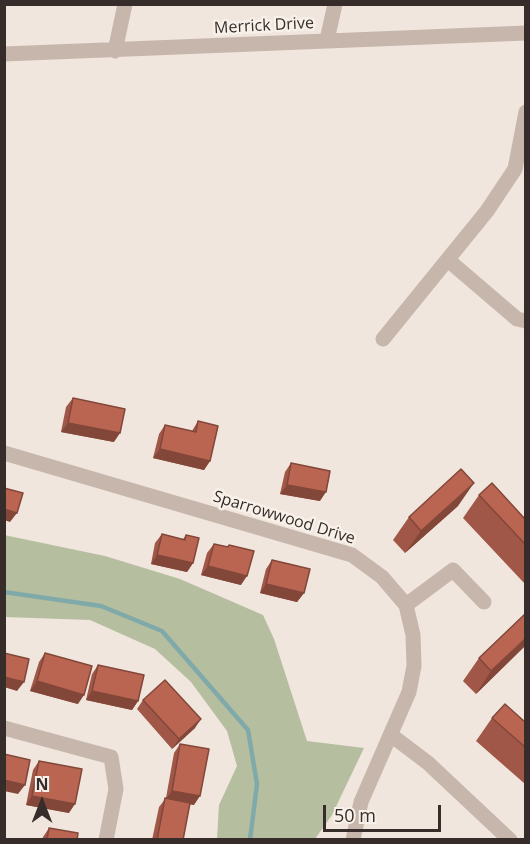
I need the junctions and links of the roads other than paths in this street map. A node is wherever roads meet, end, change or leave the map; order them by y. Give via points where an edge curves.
1 (125, 4) edge
2 (335, 4) edge
3 (525, 33) edge
4 (327, 40) junction
5 (115, 51) junction
6 (4, 54) edge
7 (525, 112) edge
8 (448, 260) junction
9 (525, 321) edge
10 (383, 339) dead end
11 (4, 453) edge
12 (484, 602) dead end
13 (406, 605) junction
14 (4, 728) edge
15 (391, 735) junction
16 (106, 840) edge
17 (353, 840) edge
18 (510, 840) edge

1 - 5 street
2 - 4 street
3 - 4 street, Merrick Drive
4 - 5 street, Merrick Drive
5 - 6 street, Merrick Drive
7 - 8 street via 515,169
8 - 9 street
8 - 10 street
11 - 13 street, Sparrowwood Drive via 352,555 382,577
12 - 13 street via 453,570
13 - 15 street, Sparrowwood Drive via 413,635 414,666 409,692
14 - 16 street via 111,757 116,789
15 - 17 street, Sparrowwood Drive via 361,802
15 - 18 street

